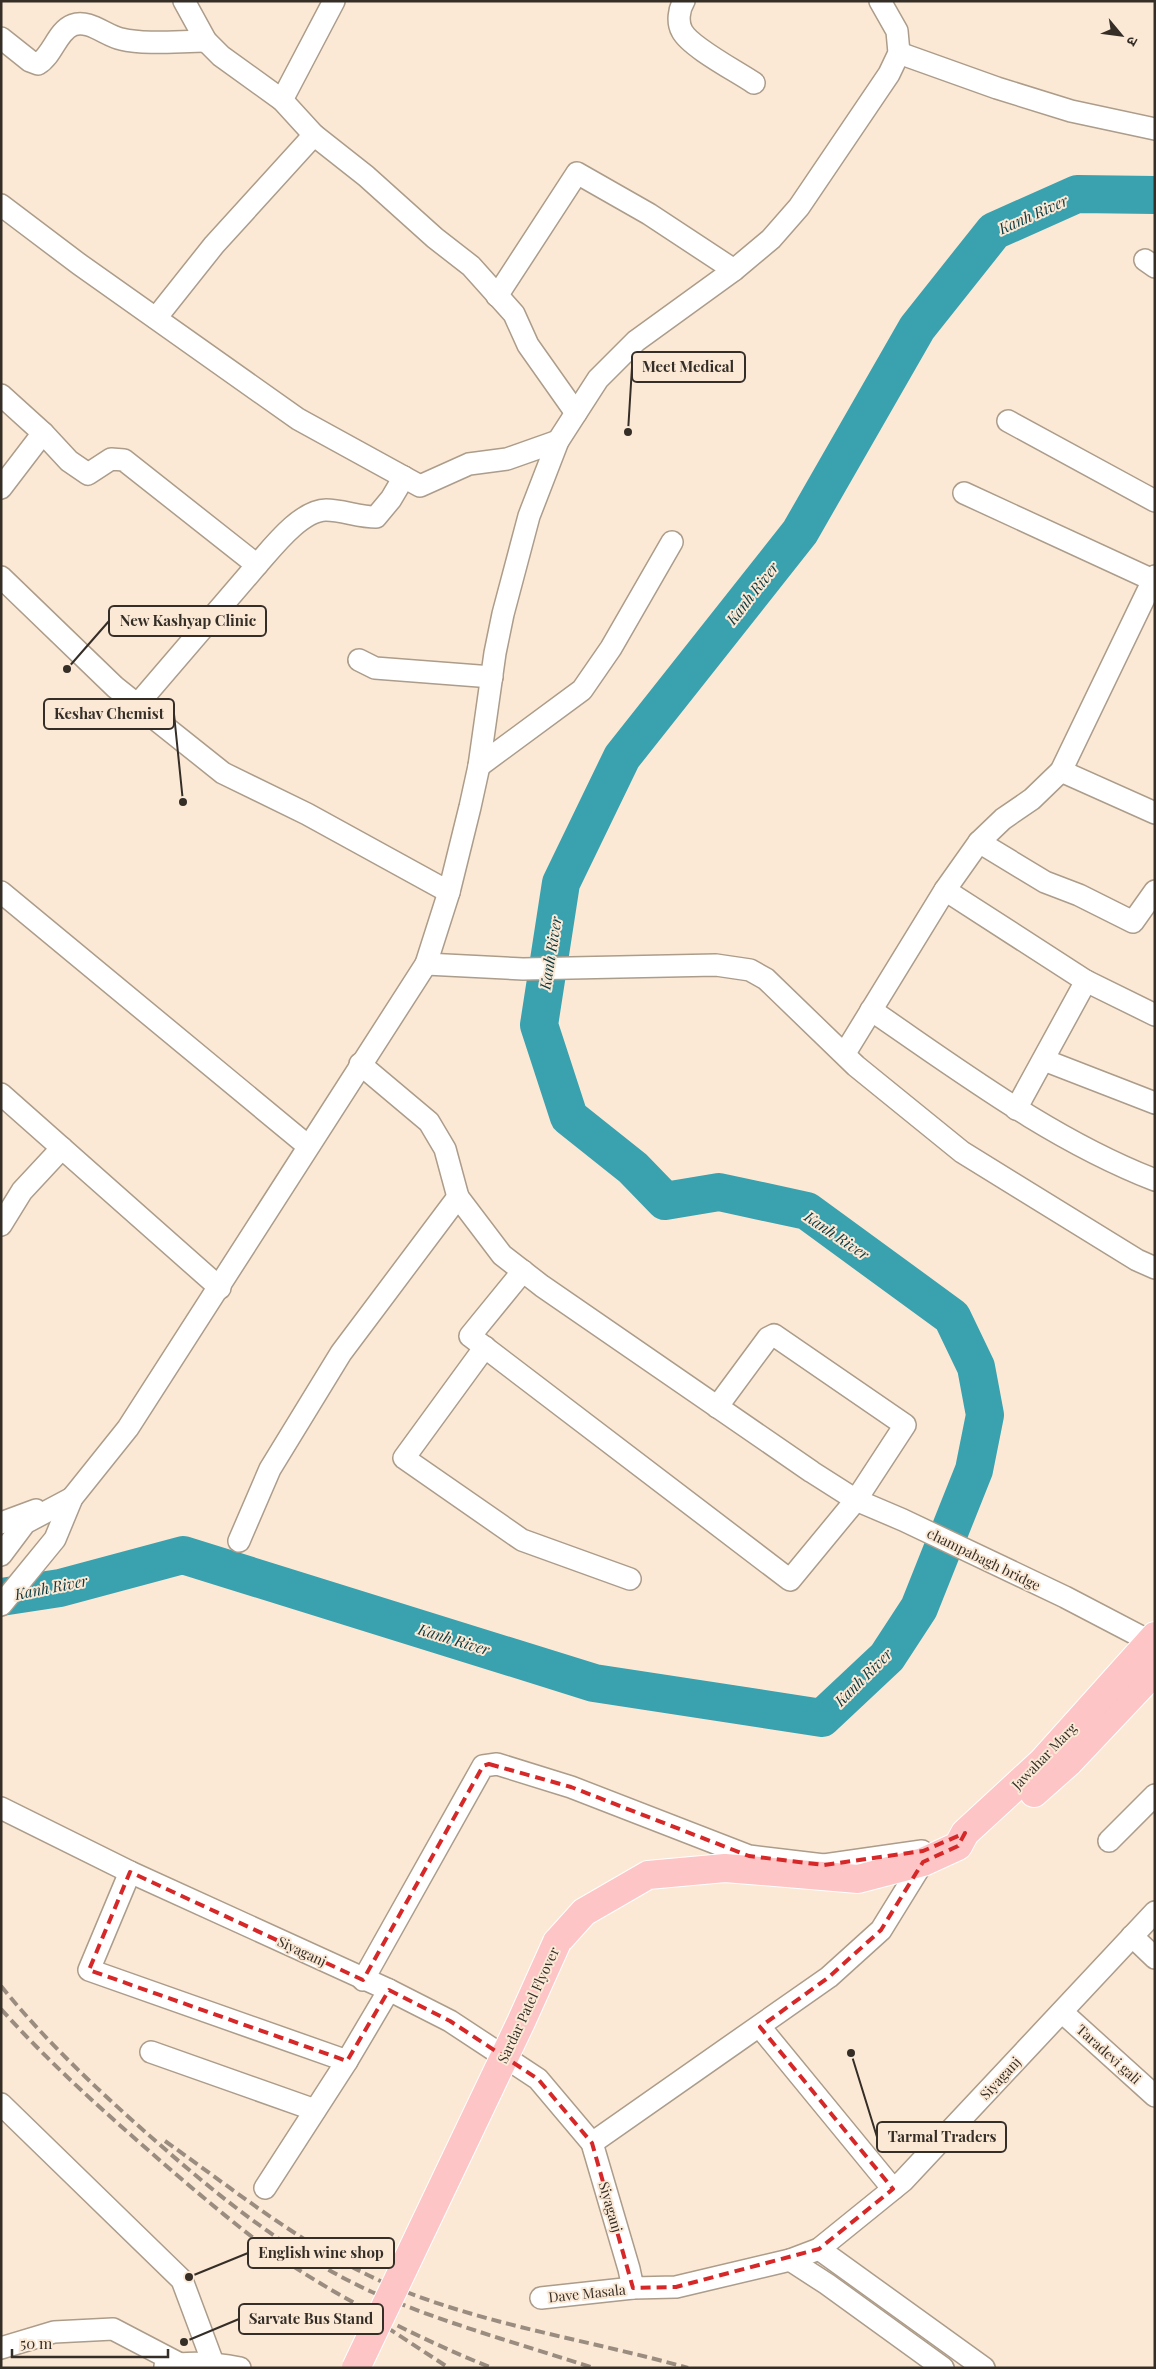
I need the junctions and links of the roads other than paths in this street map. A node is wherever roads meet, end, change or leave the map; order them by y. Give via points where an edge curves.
1 (184, 1) edge
2 (334, 1) edge
3 (684, 1) edge
4 (880, 1) edge
5 (1, 38) edge
6 (206, 41) junction
7 (899, 52) junction
8 (754, 82) dead end
9 (282, 100) junction
10 (1155, 129) edge
11 (314, 135) junction
12 (1, 204) edge
13 (734, 270) junction
14 (498, 296) junction
15 (156, 318) junction
16 (1, 395) edge
17 (576, 413) junction
18 (1008, 421) dead end
19 (43, 433) junction
20 (558, 441) junction
21 (404, 477) junction
22 (1, 488) edge
23 (964, 493) dead end
24 (1155, 501) edge
25 (672, 542) dead end
26 (257, 565) junction
27 (1, 577) edge
28 (1154, 579) edge
29 (359, 660) dead end
30 (492, 677) junction
31 (137, 705) junction
32 (479, 766) junction
33 (1061, 771) junction
34 (1155, 812) edge
35 (979, 842) junction
36 (946, 890) junction
37 (1155, 891) edge
38 (1, 892) edge
39 (449, 892) junction
40 (426, 964) junction
41 (1086, 981) junction
42 (871, 1010) junction
43 (1155, 1016) edge
44 (845, 1053) junction
45 (1044, 1060) junction
46 (360, 1064) junction
47 (1, 1094) edge
48 (1155, 1104) edge
49 (1016, 1109) junction
50 (308, 1146) junction
51 (62, 1148) junction
52 (1155, 1180) edge
53 (458, 1197) junction
54 (1, 1224) edge
55 (1155, 1268) edge
56 (522, 1270) junction
57 (220, 1288) junction
58 (485, 1347) junction
59 (717, 1407) junction
60 (72, 1498) junction
61 (856, 1500) junction
62 (8, 1530) edge
63 (239, 1541) dead end
64 (1, 1555) edge
65 (630, 1579) dead end
66 (1, 1605) edge
67 (1153, 1641) edge
68 (1155, 1670) edge
69 (1155, 1795) edge
70 (1, 1808) edge
71 (961, 1840) junction
72 (1109, 1841) dead end
73 (923, 1862) junction
74 (130, 1872) junction
75 (1155, 1912) edge
76 (1132, 1936) junction
77 (1155, 1958) edge
78 (363, 1980) junction
79 (389, 1990) junction
80 (1062, 2012) junction
81 (760, 2026) junction
82 (151, 2052) dead end
83 (347, 2061) junction
84 (1155, 2096) edge
85 (1, 2104) edge
86 (315, 2110) junction
87 (592, 2143) junction
88 (265, 2188) dead end
89 (893, 2189) junction
90 (820, 2249) junction
91 (790, 2260) junction
92 (633, 2288) junction
93 (541, 2298) dead end
94 (1, 2348) edge
95 (178, 2363) junction
96 (213, 2363) junction
97 (155, 2368) edge
98 (240, 2368) edge
99 (356, 2368) edge
100 (943, 2368) edge
101 (984, 2368) edge

1 - 6 street
2 - 9 street
3 - 8 street via 680,7 681,31 692,43
4 - 7 street via 897,31
5 - 6 street via 38,64 66,28 75,24 84,24 127,40
6 - 9 street via 221,56
7 - 10 street via 1071,111
7 - 13 street via 889,74 799,207 771,239
9 - 11 street
11 - 14 street via 472,266
11 - 15 street via 214,244
12 - 15 street
13 - 14 street via 649,214 576,174
13 - 17 street via 636,340 598,379
14 - 17 street via 514,314 528,345
15 - 21 street via 298,419
16 - 19 street
17 - 20 street
18 - 24 street
19 - 22 street
19 - 26 street via 69,461 88,474 111,459 124,460
20 - 21 street via 507,459 469,464 420,486
20 - 30 street via 529,516 503,614
21 - 26 street via 376,517 324,510 302,518
23 - 28 street
25 - 32 street via 611,648 582,690
26 - 31 street
27 - 31 street
28 - 33 street
29 - 30 street via 375,668
30 - 32 street
31 - 39 street via 222,773 307,814
32 - 39 street
33 - 34 street
33 - 35 street
35 - 36 street
35 - 37 street via 1046,882 1133,922
36 - 41 street
36 - 42 street
38 - 50 street
39 - 40 street
40 - 44 street via 523,969 716,965 750,970 766,979
40 - 46 street
41 - 43 street
41 - 45 street
42 - 44 street
42 - 49 street
44 - 55 street via 856,1066 962,1152
45 - 48 street
45 - 49 street
46 - 50 street
46 - 53 street via 429,1122 445,1149
47 - 51 street
49 - 52 street via 1114,1164
50 - 57 street
51 - 54 street via 22,1191
51 - 57 street
53 - 56 street, champabagh bridge via 502,1255
53 - 63 street via 341,1353 270,1469
56 - 58 street via 470,1336
56 - 59 street, champabagh bridge
57 - 60 street via 128,1428
58 - 61 street via 790,1580
58 - 65 street via 404,1458 522,1540
59 - 61 street, champabagh bridge
59 - 61 street via 768,1338 779,1337 905,1426
60 - 62 street
60 - 66 street via 55,1539
61 - 67 street, champabagh bridge
62 - 64 street
67 - 71 main road, Jawahar Marg via 1042,1762
68 - 71 main road via 1069,1762 996,1828 973,1846
69 - 72 street
70 - 74 street, Siyaganj
71 - 73 main road, Jawahar Marg
71 - 78 street via 923,1851 824,1865 749,1856 571,1787 489,1764 483,1766
73 - 81 street via 881,1930 829,1977
73 - 99 main road, Sardar Patel Flyover, bridge via 858,1878 725,1868 648,1874 584,1912 557,1942
74 - 78 street, Siyaganj
74 - 83 street via 90,1970
75 - 76 street, Siyaganj
76 - 77 street
76 - 80 street, Siyaganj
78 - 79 street, Siyaganj
79 - 83 street
79 - 87 street, Siyaganj via 450,2021 538,2079
80 - 84 street, Taradevi gali
80 - 89 street, Siyaganj
81 - 87 street
81 - 89 street
82 - 86 street
83 - 86 street
85 - 96 street via 182,2280
86 - 88 street
87 - 92 street, Siyaganj
89 - 90 street, Siyaganj
90 - 91 street, Siyaganj
90 - 101 street
91 - 92 street, Siyaganj via 676,2287
91 - 100 street
92 - 93 street, Dave Masala
94 - 95 street via 54,2332 113,2329
95 - 96 street
95 - 97 street
96 - 98 street

